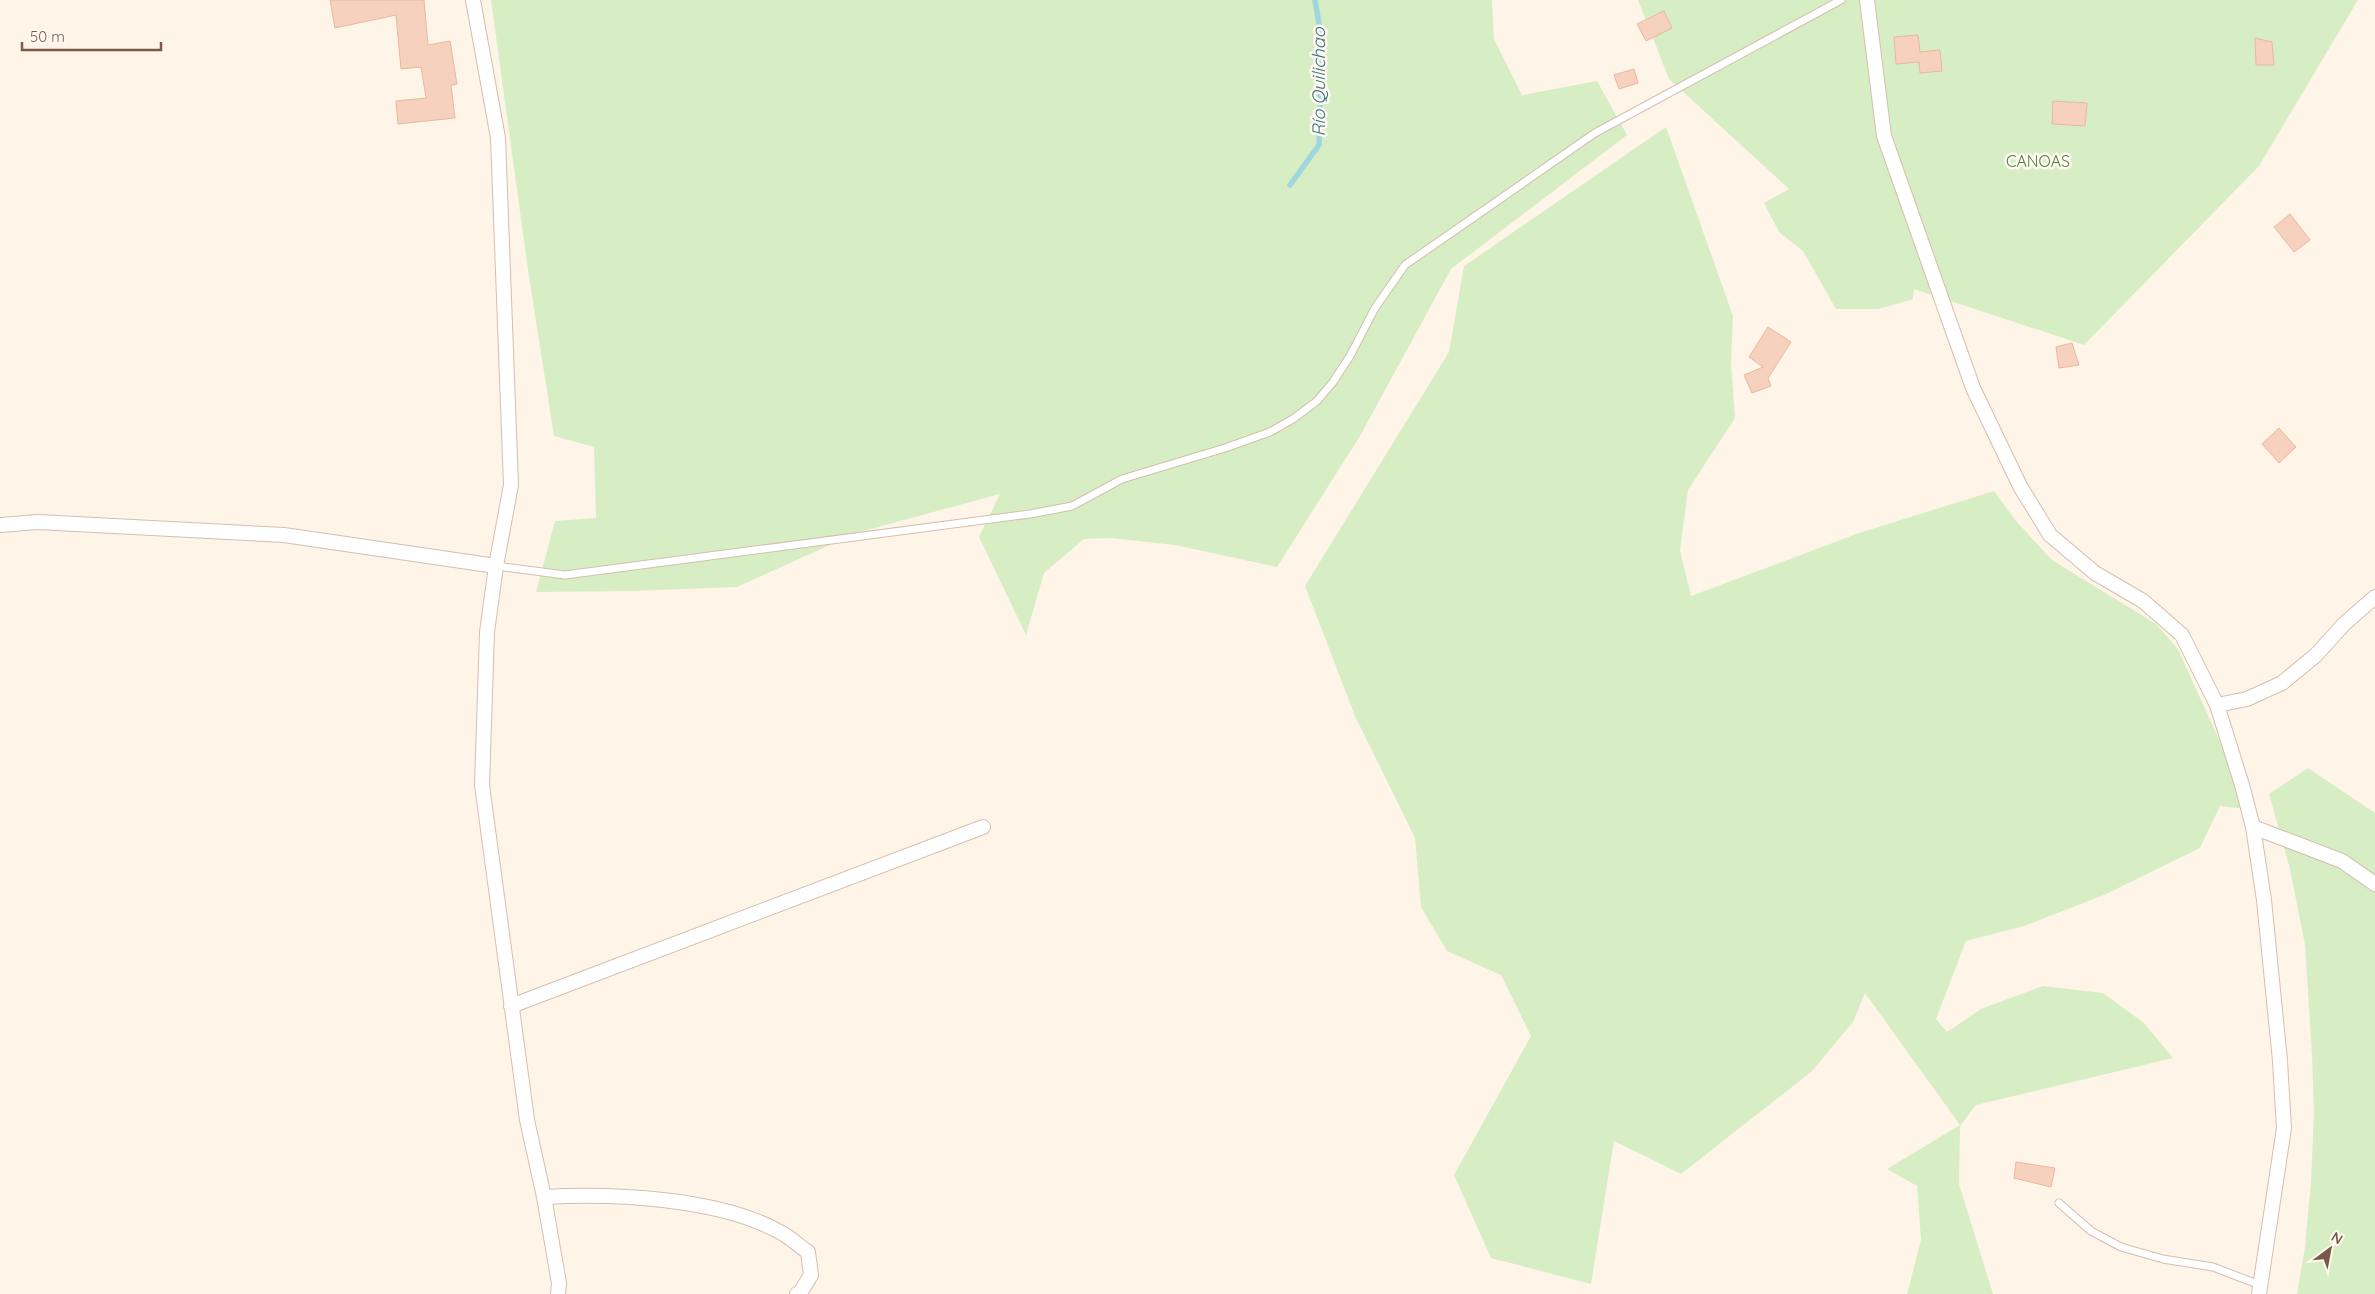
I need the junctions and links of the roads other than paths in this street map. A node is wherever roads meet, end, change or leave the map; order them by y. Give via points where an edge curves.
1 (473, 0) edge
2 (1841, 0) edge
3 (1867, 0) edge
4 (0, 525) edge
5 (496, 566) junction
6 (2375, 597) edge
7 (2217, 705) junction
8 (983, 827) dead end
9 (2253, 827) junction
10 (2375, 884) edge
11 (511, 1006) junction
12 (544, 1197) junction
13 (2059, 1203) dead end
14 (2260, 1290) edge
15 (558, 1294) edge
16 (797, 1294) edge

1 - 5 street via 498,148 511,485
2 - 5 lane via 1595,133 1405,265 1375,308 1333,382 1317,401 1270,432 1122,479 1072,506 1030,514 565,575
3 - 7 street via 1884,136 1973,388 2020,486 2050,535 2095,573 2143,601 2182,635
4 - 5 street via 38,522 284,535
5 - 11 street via 487,632 482,785
6 - 7 street via 2316,655 2282,683 2247,699
7 - 9 street
8 - 11 street
9 - 10 street via 2342,861
9 - 14 street via 2265,910 2284,1128
11 - 12 street via 527,1120
12 - 15 street via 559,1283
12 - 16 street via 589,1194 652,1198 743,1216 780,1232 808,1252 811,1275
13 - 14 lane via 2091,1231 2121,1247 2163,1259 2213,1267

